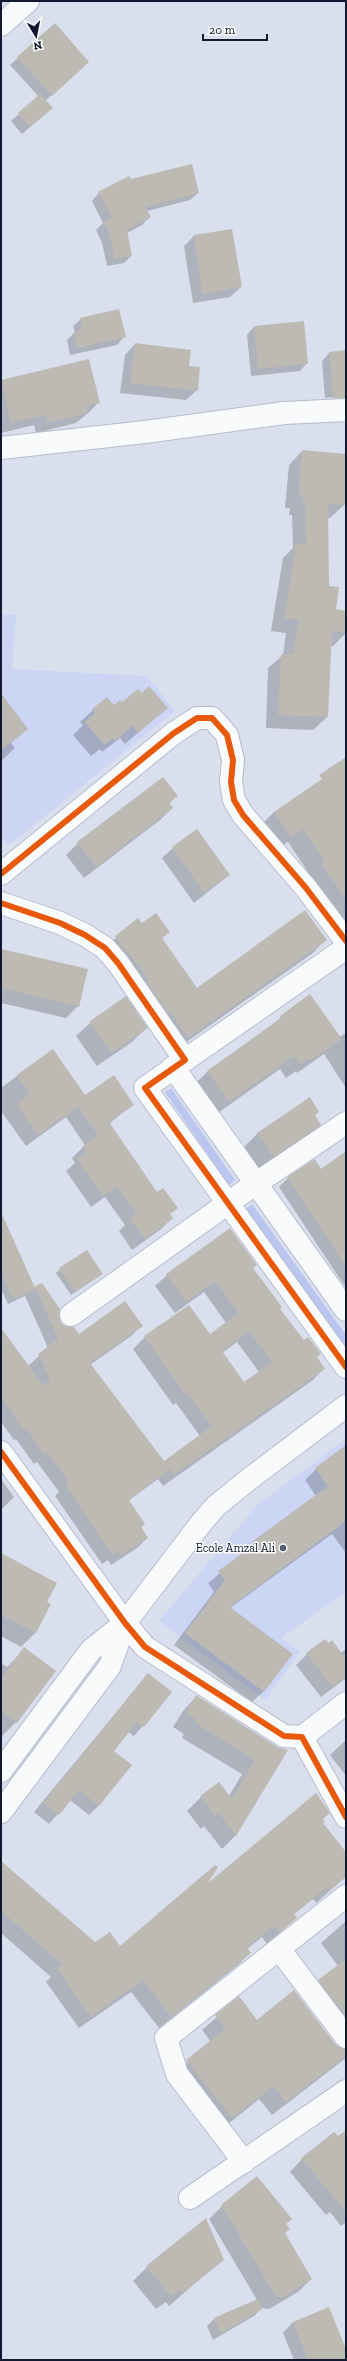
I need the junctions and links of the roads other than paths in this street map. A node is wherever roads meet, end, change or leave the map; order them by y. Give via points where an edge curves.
1 (28, 1) edge
2 (1, 25) edge
3 (346, 410) edge
4 (1, 448) edge
5 (1, 874) edge
6 (1, 903) edge
7 (346, 941) edge
8 (346, 948) edge
9 (179, 1064) junction
10 (346, 1123) edge
11 (255, 1184) junction
12 (229, 1204) junction
13 (346, 1310) edge
14 (71, 1315) dead end
15 (346, 1367) edge
16 (346, 1406) edge
17 (1, 1452) edge
18 (125, 1623) junction
19 (346, 1703) edge
20 (302, 1736) junction
21 (1, 1772) edge
22 (1, 1812) edge
23 (346, 1816) edge
24 (346, 1896) edge
25 (279, 1949) junction
26 (346, 2037) edge
27 (346, 2091) edge
28 (244, 2162) junction
29 (190, 2198) dead end

1 - 2 street
3 - 4 street via 284,413
5 - 7 street via 174,733 197,718 212,718 227,735 233,760 231,782 234,800 243,815 306,888
6 - 9 street via 60,923 105,948 118,963
8 - 9 street
9 - 11 street
9 - 12 street via 145,1088
10 - 11 street
11 - 12 street
11 - 13 street
12 - 14 street
12 - 15 street
16 - 18 street via 216,1506
17 - 18 street
18 - 20 street via 146,1647 284,1736
18 - 21 street via 91,1650
18 - 22 street via 110,1666
19 - 20 street
20 - 23 street
24 - 25 street
25 - 26 street
25 - 28 street via 166,2038 177,2074
27 - 28 street
28 - 29 street

